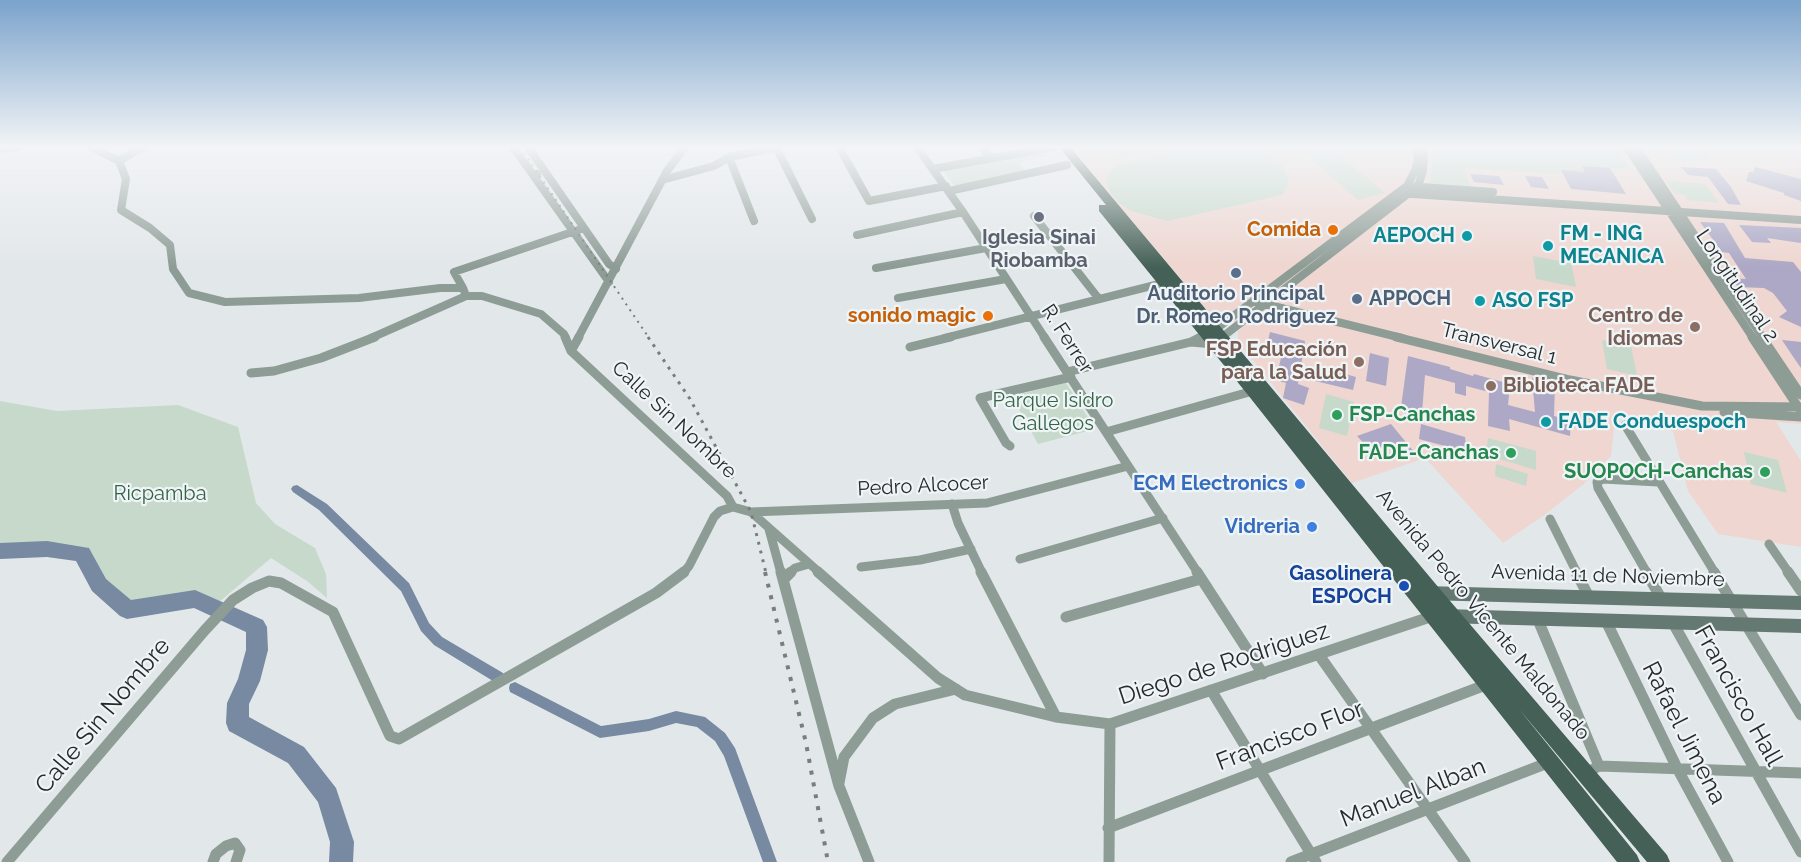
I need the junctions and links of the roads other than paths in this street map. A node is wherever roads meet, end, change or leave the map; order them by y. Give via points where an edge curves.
1 (125, 187) edge
2 (541, 187) edge
3 (556, 187) edge
4 (658, 187) edge
5 (741, 187) edge
6 (797, 187) edge
7 (862, 187) edge
8 (957, 187) edge
9 (1085, 187) edge
10 (1095, 187) edge
11 (1414, 187) edge
12 (1432, 187) edge
13 (1652, 187) edge
14 (1664, 187) edge
15 (948, 189) junction
16 (1408, 189) junction
17 (1665, 207) junction
18 (1679, 208) junction
19 (963, 212) junction
20 (1801, 215) edge
21 (1034, 216) dead end
22 (812, 219) dead end
23 (754, 220) dead end
24 (1801, 220) edge
25 (584, 228) junction
26 (571, 232) junction
27 (857, 235) dead end
28 (986, 248) junction
29 (876, 268) dead end
30 (616, 269) junction
31 (1706, 269) junction
32 (1719, 270) junction
33 (1006, 279) junction
34 (609, 282) junction
35 (1163, 283) junction
36 (465, 292) junction
37 (898, 298) dead end
38 (1099, 299) junction
39 (1253, 301) junction
40 (1265, 304) junction
41 (1031, 317) junction
42 (1210, 337) junction
43 (910, 347) dead end
44 (571, 351) junction
45 (251, 373) dead end
46 (1069, 375) junction
47 (1253, 392) junction
48 (1801, 395) edge
49 (1702, 406) junction
50 (1800, 408) edge
51 (1801, 417) edge
52 (1625, 425) dead end
53 (1106, 432) junction
54 (1010, 446) dead end
55 (1128, 466) junction
56 (1658, 482) junction
57 (952, 504) junction
58 (733, 507) junction
59 (751, 512) junction
60 (1163, 518) junction
61 (1550, 519) dead end
62 (769, 529) junction
63 (1769, 544) dead end
64 (971, 549) junction
65 (1020, 559) dead end
66 (809, 564) junction
67 (861, 567) dead end
68 (1202, 579) junction
69 (783, 580) junction
70 (1801, 591) edge
71 (1415, 593) junction
72 (1434, 593) junction
73 (1589, 597) junction
74 (1661, 598) junction
75 (1731, 601) junction
76 (1801, 603) edge
77 (1443, 616) junction
78 (1066, 617) dead end
79 (1538, 620) junction
80 (1606, 621) junction
81 (1673, 623) junction
82 (1745, 624) junction
83 (1801, 626) edge
84 (1319, 655) junction
85 (1263, 674) junction
86 (1488, 684) junction
87 (956, 689) junction
88 (1211, 690) junction
89 (1801, 715) edge
90 (1056, 717) junction
91 (1110, 724) junction
92 (1371, 728) junction
93 (1550, 762) junction
94 (1677, 768) junction
95 (1593, 769) junction
96 (1259, 771) junction
97 (1756, 771) junction
98 (1801, 773) edge
99 (839, 786) junction
100 (1428, 810) junction
101 (1108, 828) junction
102 (1801, 852) edge
103 (1314, 858) edge
104 (7, 862) edge
105 (213, 862) edge
106 (236, 862) edge
107 (869, 862) edge
108 (1109, 862) edge
109 (1291, 862) edge
110 (1465, 862) edge
111 (1630, 862) edge
112 (1660, 862) edge
113 (1728, 862) edge

1 - 36 street, Calle Sin Nombre via 121,210 170,245 173,269 189,292 225,302 282,302 440,288
2 - 26 street
3 - 25 street
4 - 30 street
5 - 23 street
6 - 22 street
7 - 15 street via 869,201
8 - 15 street
9 - 35 main road, Avenida Pedro Vicente Maldonado
10 - 42 main road, Avenida Pedro Vicente Maldonado
11 - 16 street
12 - 17 street
13 - 17 street, Longitudinal 2
14 - 18 street, Longitudinal 2
15 - 19 street, R. Ferrer
16 - 17 street
16 - 39 street
16 - 40 street
17 - 18 street
17 - 31 street, Longitudinal 2
18 - 20 street
18 - 24 street
18 - 32 street, Longitudinal 2
19 - 27 street
19 - 28 street, R. Ferrer
21 - 38 street
25 - 26 street
25 - 30 street
26 - 34 street
26 - 36 street via 454,272
28 - 29 street
28 - 33 street, R. Ferrer
30 - 34 street
31 - 32 street
31 - 50 street, Longitudinal 2
32 - 48 street, Longitudinal 2
33 - 37 street
33 - 41 street, R. Ferrer
34 - 44 street
35 - 38 street
35 - 42 main road, Avenida Pedro Vicente Maldonado
36 - 44 street, Calle Sin Nombre via 541,314 564,334
36 - 45 street via 407,324 321,358
38 - 41 street
39 - 40 street, Transversal 1
39 - 42 street
40 - 42 street
40 - 49 street, Transversal 1 via 1570,380
41 - 43 street
41 - 46 street, R. Ferrer
42 - 46 street
42 - 47 main road, Avenida Pedro Vicente Maldonado
42 - 72 main road, Avenida Pedro Vicente Maldonado
44 - 58 street, Calle Sin Nombre via 727,496
46 - 53 street, R. Ferrer
46 - 54 street via 980,398
47 - 53 street
47 - 71 main road, Avenida Pedro Vicente Maldonado
49 - 50 street, Transversal 1
49 - 51 street, Transversal 1 via 1716,411
52 - 56 street
53 - 55 street, R. Ferrer
55 - 57 street, Pedro Alcocer via 987,502
55 - 60 street, R. Ferrer
56 - 74 street via 1597,482
56 - 75 street
57 - 59 street, Pedro Alcocer
57 - 64 street
58 - 59 street, Calle Sin Nombre
58 - 104 street, Calle Sin Nombre via 714,517 681,576 399,739 390,735 333,612 281,583 269,581 252,588 234,600 205,630
59 - 62 street, Diego de Rodriguez
60 - 65 street
60 - 68 street, R. Ferrer
61 - 73 street
62 - 66 street, Diego de Rodriguez
62 - 69 street
63 - 70 street
64 - 67 street
64 - 90 street
66 - 69 street via 795,568
66 - 87 street, Diego de Rodriguez via 938,678
68 - 78 street
68 - 85 street, R. Ferrer
69 - 99 street
71 - 72 main road, Avenida 11 de Noviembre
71 - 77 main road, Avenida Pedro Vicente Maldonado
72 - 73 main road, Avenida 11 de Noviembre
72 - 77 main road, Avenida Pedro Vicente Maldonado
73 - 74 main road, Avenida 11 de Noviembre
74 - 75 main road, Avenida 11 de Noviembre
75 - 76 main road, Avenida 11 de Noviembre
75 - 82 street
77 - 79 main road
77 - 84 street, Diego de Rodriguez
77 - 86 main road, Avenida Pedro Vicente Maldonado
77 - 95 main road, Avenida Pedro Vicente Maldonado
79 - 80 main road
79 - 95 street
80 - 81 main road
80 - 94 street, Rafael Jimena
81 - 82 main road
81 - 97 street, Francisco Hall
82 - 83 main road
82 - 89 street
84 - 85 street, Diego de Rodriguez
84 - 92 street
85 - 88 street, Diego de Rodriguez
86 - 92 street, Francisco Flor
86 - 93 main road, Avenida Pedro Vicente Maldonado
87 - 90 street, Diego de Rodriguez via 1007,707
87 - 99 street via 896,704 873,718 844,757
88 - 91 street, Diego de Rodriguez
88 - 96 street
90 - 91 street, Diego de Rodriguez
91 - 101 street
92 - 96 street, Francisco Flor
92 - 100 street
93 - 100 street, Manuel Alban
93 - 111 main road, Avenida Pedro Vicente Maldonado
94 - 95 street
94 - 97 street
94 - 113 street, Rafael Jimena
95 - 112 main road, Avenida Pedro Vicente Maldonado
96 - 101 street, Francisco Flor
96 - 103 street
97 - 98 street
97 - 102 street, Francisco Hall
99 - 107 street
100 - 103 street, Manuel Alban
100 - 110 street
101 - 108 street
103 - 109 street, Manuel Alban
105 - 106 street via 216,854 235,843 240,850

